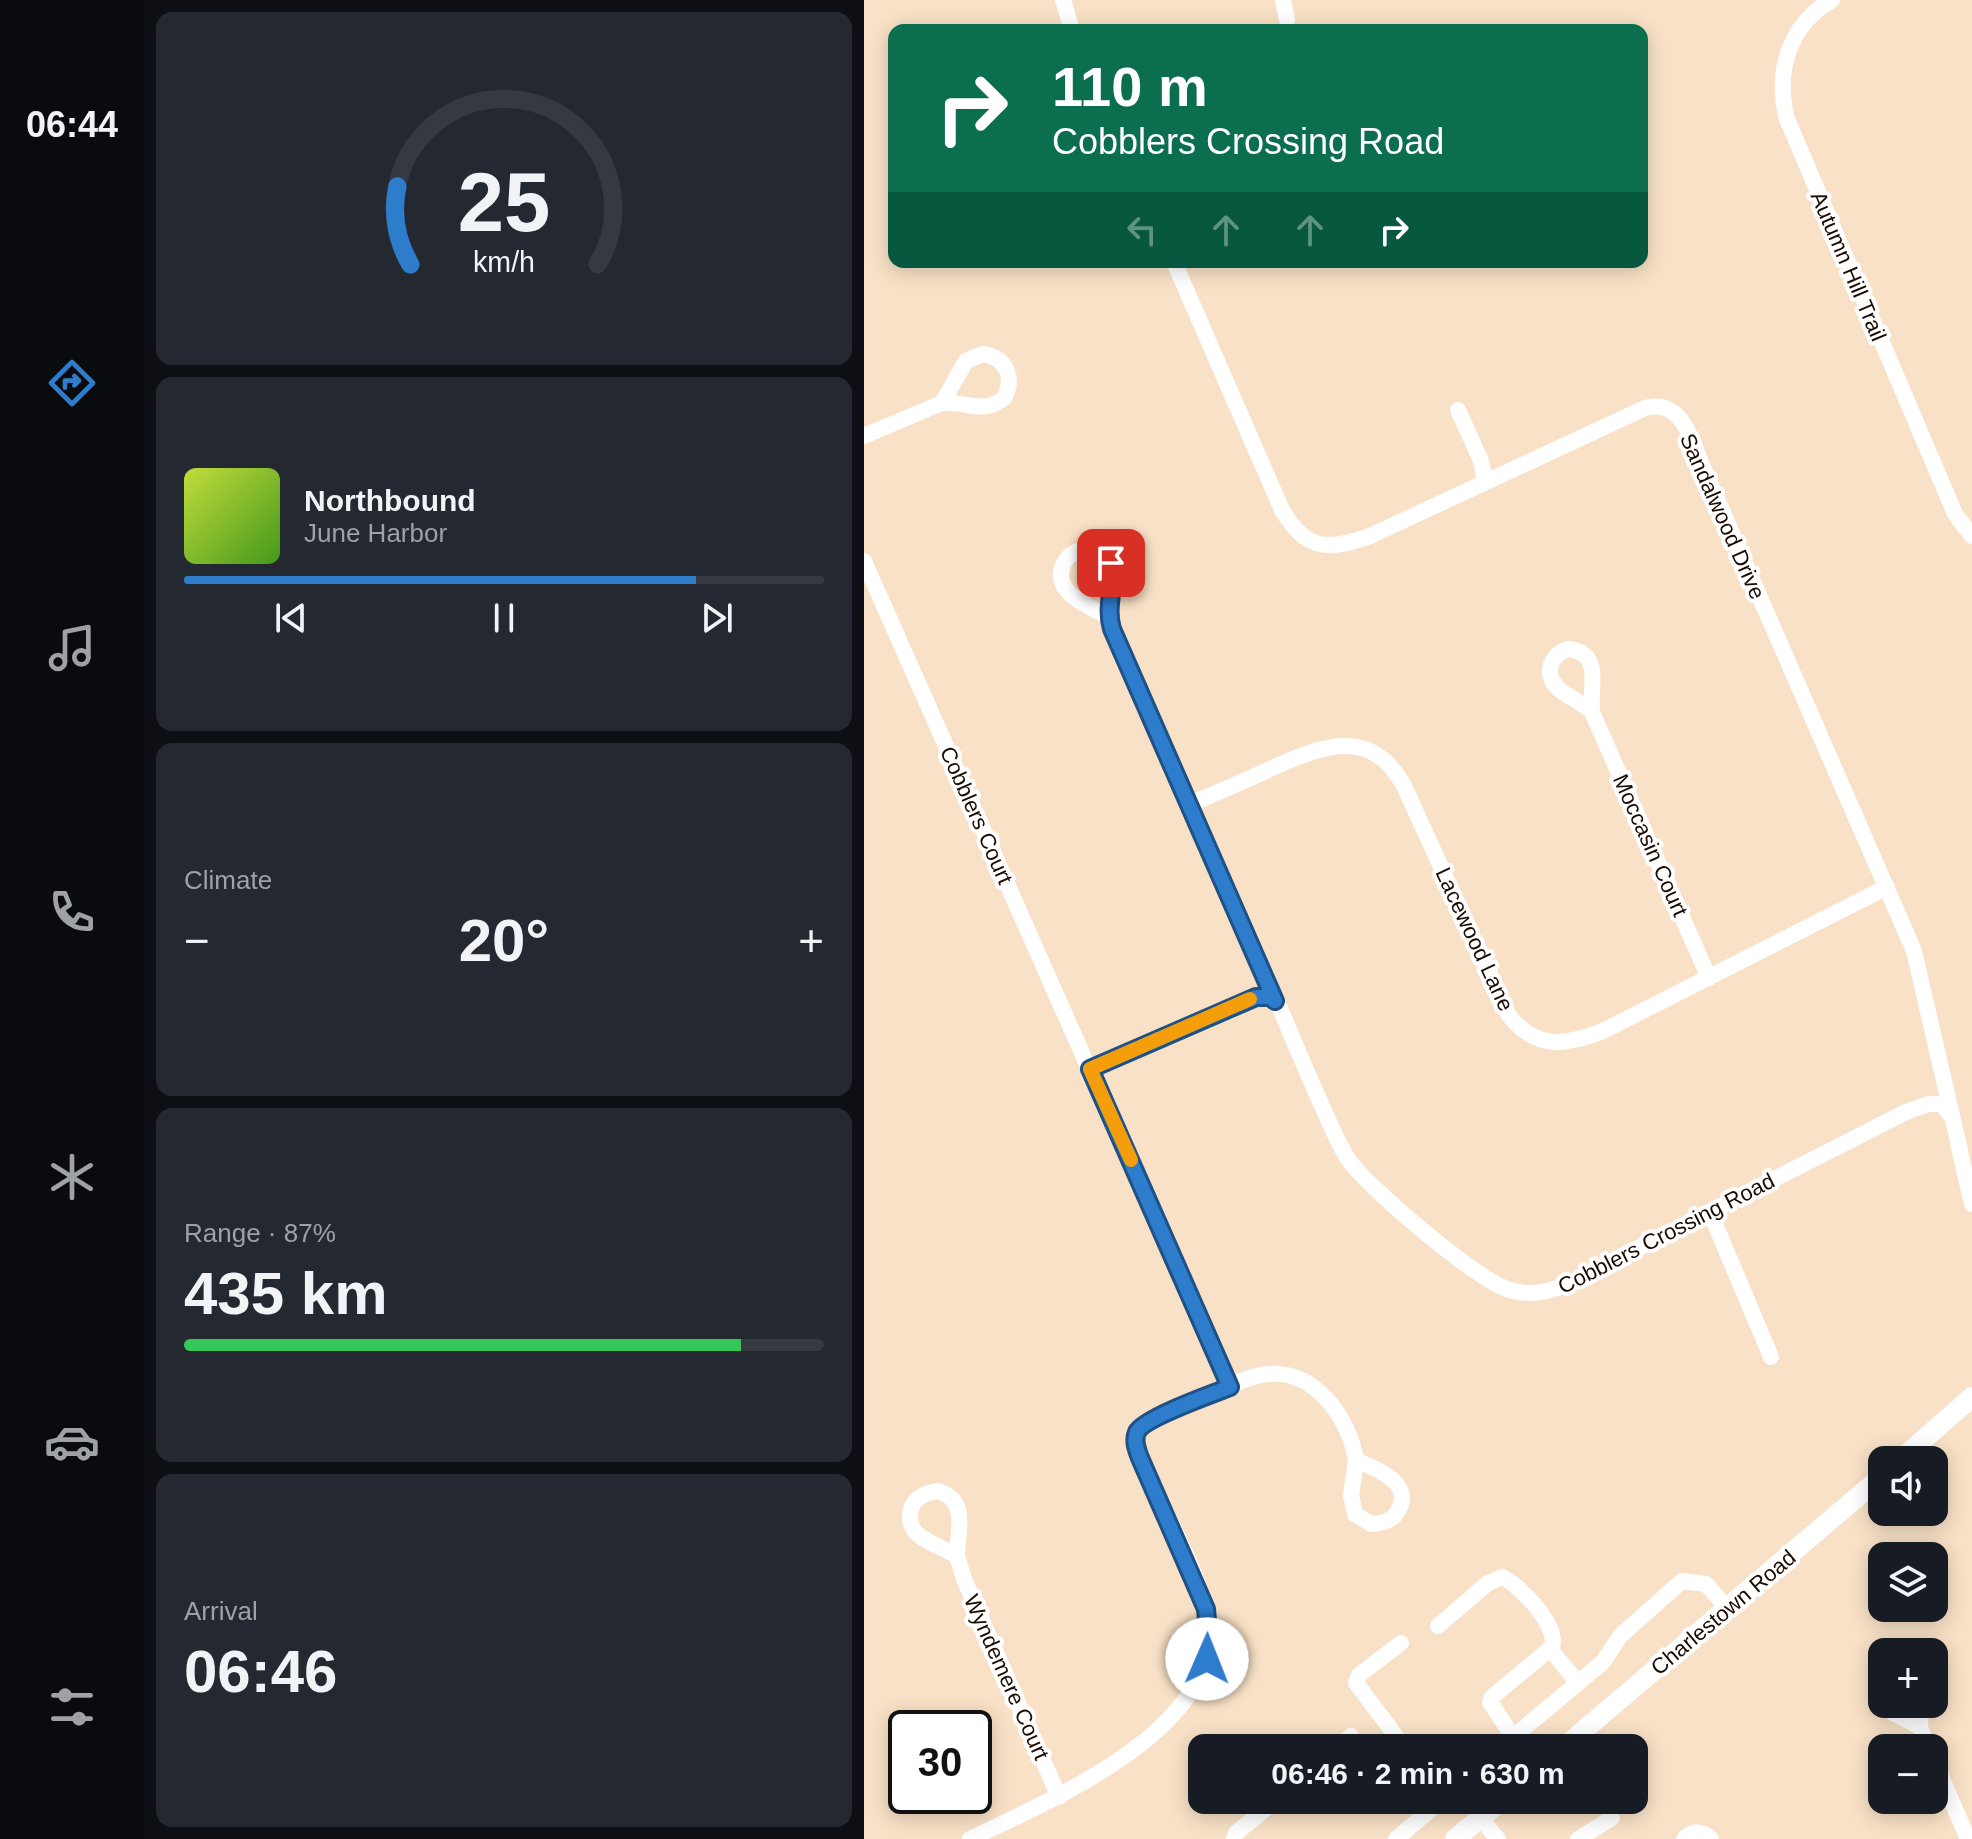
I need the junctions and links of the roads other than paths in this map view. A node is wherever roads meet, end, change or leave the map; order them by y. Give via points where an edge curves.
1 (1063, 0) edge
2 (1283, 0) edge
3 (1832, 0) edge
4 (1287, 20) dead end
5 (1070, 24) edge
6 (1177, 268) edge
7 (942, 403) dead end
8 (1458, 410) dead end
9 (864, 436) edge
10 (1485, 481) junction
11 (1972, 536) edge
12 (864, 561) edge
13 (1108, 617) dead end
14 (1592, 712) dead end
15 (1190, 804) junction
16 (1887, 887) junction
17 (1709, 978) junction
18 (1275, 1001) junction
19 (1090, 1069) junction
20 (1960, 1150) junction
21 (1972, 1204) edge
22 (1710, 1212) junction
23 (1771, 1357) dead end
24 (1230, 1387) junction
25 (1972, 1397) edge
26 (1916, 1446) edge
27 (1356, 1460) dead end
28 (1868, 1488) edge
29 (957, 1556) dead end
30 (1727, 1608) junction
31 (1438, 1626) dead end
32 (1401, 1643) dead end
33 (1550, 1649) junction
34 (1578, 1683) junction
35 (1903, 1718) edge
36 (1920, 1718) edge
37 (1920, 1727) junction
38 (1394, 1734) edge
39 (1503, 1734) edge
40 (1517, 1734) edge
41 (1579, 1734) edge
42 (1923, 1734) edge
43 (1948, 1793) edge
44 (1059, 1797) junction
45 (1259, 1814) edge
46 (1425, 1814) edge
47 (1485, 1814) edge
48 (1480, 1818) junction
49 (1612, 1818) dead end
50 (970, 1839) edge
51 (1234, 1839) edge
52 (1396, 1839) edge
53 (1455, 1839) edge
54 (1498, 1839) edge
55 (1578, 1839) edge
56 (1684, 1839) edge
57 (1711, 1839) edge
58 (1968, 1839) edge

1 - 5 street
2 - 4 street
3 - 11 street, Autumn Hill Trail via 1812,14 1791,44 1782,100 1955,514
6 - 10 street, Sandalwood Drive via 1282,510 1308,541 1344,546
7 - 9 street
8 - 10 street
10 - 16 street, Sandalwood Drive via 1645,408 1673,410 1704,469
12 - 19 street, Cobblers Court
13 - 15 street, Cobblers Crossing Road
14 - 17 street, Moccasin Court
15 - 17 street, Lacewood Lane via 1328,746 1355,746 1379,755 1404,786 1508,1014 1529,1035 1543,1040 1588,1037
15 - 18 street, Cobblers Crossing Road
16 - 17 street, Lacewood Lane
16 - 20 street, Sandalwood Drive via 1920,967
18 - 19 street via 1256,997
18 - 22 street, Cobblers Crossing Road via 1354,1167 1410,1220 1496,1286 1536,1294 1564,1286
19 - 24 street
20 - 21 street, Cobblers Crossing Road
20 - 22 street, Cobblers Crossing Road via 1947,1109 1929,1104
22 - 23 street
24 - 27 street via 1269,1374 1308,1383 1342,1421
24 - 44 street via 1151,1420 1137,1431 1135,1440 1206,1609 1209,1643 1201,1675 1183,1704 1156,1730 1114,1764
25 - 26 main road
28 - 30 main road, Charlestown Road
29 - 44 street, Wyndemere Court
30 - 34 street via 1706,1584 1682,1581 1620,1636 1603,1662
30 - 41 main road, Charlestown Road
31 - 33 street via 1502,1577 1544,1618 1554,1636
32 - 38 street via 1356,1683
33 - 34 street
33 - 39 street via 1492,1697
34 - 40 street
35 - 37 street
36 - 37 street
37 - 42 street
43 - 58 street
44 - 50 street
45 - 51 street
46 - 52 street
47 - 48 main road
48 - 53 main road
48 - 54 street
49 - 55 street
56 - 57 street via 1700,1833

